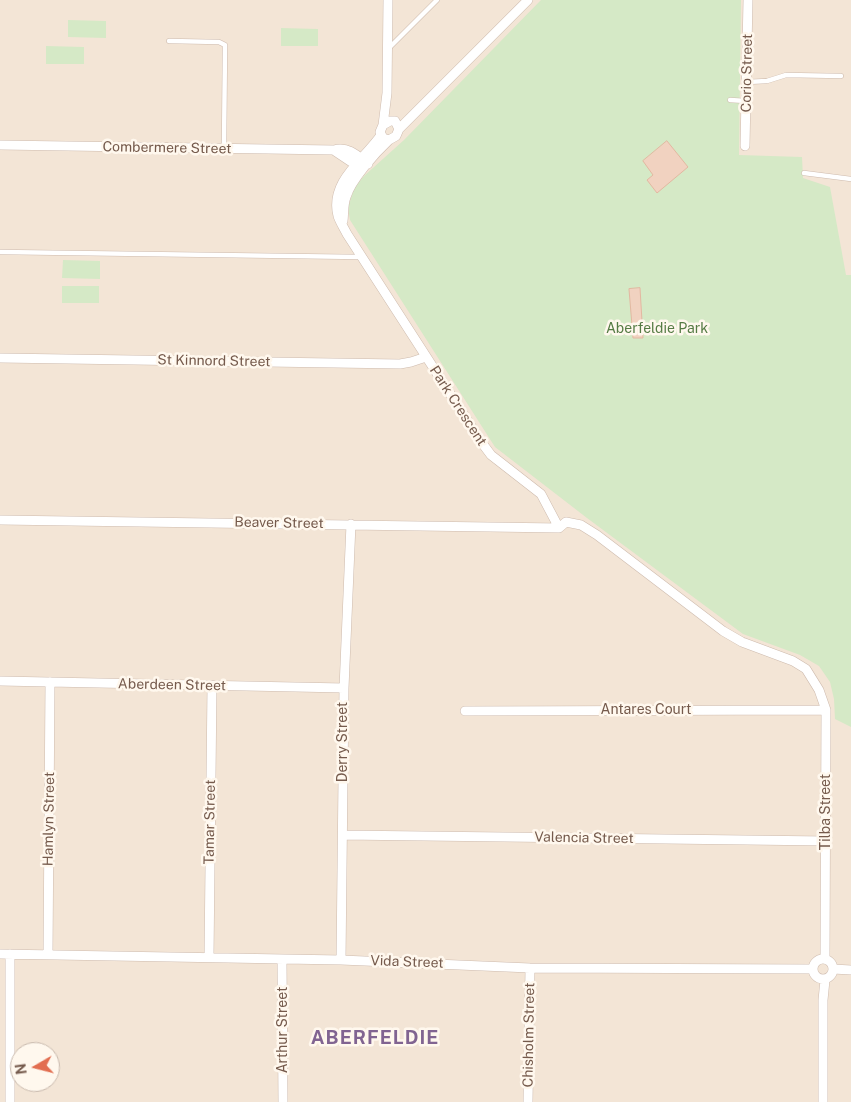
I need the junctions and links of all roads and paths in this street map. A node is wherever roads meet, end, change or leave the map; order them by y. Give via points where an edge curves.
1 (388, 0) edge
2 (437, 0) edge
3 (528, 0) edge
4 (748, 0) edge
5 (169, 41) dead end
6 (388, 49) junction
7 (841, 76) dead end
8 (747, 82) junction
9 (386, 93) junction
10 (730, 100) dead end
11 (746, 101) junction
12 (396, 124) junction
13 (384, 133) junction
14 (0, 145) edge
15 (745, 146) dead end
16 (224, 149) junction
17 (361, 165) junction
18 (804, 173) dead end
19 (851, 179) edge
20 (0, 252) edge
21 (361, 257) junction
22 (426, 357) junction
23 (0, 358) edge
24 (0, 520) edge
25 (351, 524) junction
26 (559, 528) junction
27 (0, 681) edge
28 (50, 682) junction
29 (212, 686) junction
30 (344, 688) junction
31 (465, 710) dead end
32 (826, 710) junction
33 (342, 835) junction
34 (826, 841) junction
35 (0, 954) edge
36 (10, 954) junction
37 (48, 955) junction
38 (209, 958) junction
39 (282, 959) junction
40 (341, 960) junction
41 (825, 960) junction
42 (530, 968) junction
43 (813, 969) junction
44 (833, 970) junction
45 (851, 970) edge
46 (825, 980) junction
47 (10, 1102) edge
48 (283, 1102) edge
49 (528, 1102) edge
50 (823, 1102) edge

1 - 6 street
2 - 6 lane
3 - 12 street via 418,109
4 - 8 street, Corio Street
5 - 16 lane via 219,42 225,45
6 - 9 street
7 - 8 lane via 786,75 767,81
8 - 11 street, Corio Street
9 - 12 street
9 - 13 street
10 - 11 lane
11 - 15 street, Corio Street
12 - 13 street via 387,122
12 - 13 street, Park Crescent via 396,136
13 - 17 street, Park Crescent
14 - 16 street, Combermere Street
16 - 17 street, Combermere Street via 339,149 346,150
17 - 21 street, Park Crescent via 343,182 338,198 338,217
18 - 19 lane
20 - 21 lane
21 - 22 street, Park Crescent
22 - 23 street, St Kinnord Street via 400,364
22 - 26 street, Park Crescent via 491,455 541,494
24 - 25 street, Beaver Street
25 - 26 street, Beaver Street
25 - 30 street, Derry Street
26 - 32 street, Tilba Street via 566,522 581,525 724,631 806,669
27 - 28 street, Aberdeen Street
28 - 29 street, Aberdeen Street
28 - 37 street, Hamlyn Street
29 - 30 street, Aberdeen Street
29 - 38 street, Tamar Street
30 - 33 street, Derry Street
31 - 32 street, Antares Court
32 - 34 street, Tilba Street
33 - 34 street, Valencia Street
33 - 40 street, Derry Street
34 - 41 street, Tilba Street
35 - 36 street, Vida Street
36 - 37 street, Vida Street
36 - 47 street
37 - 38 street, Vida Street
38 - 39 street, Vida Street
39 - 40 street, Vida Street
39 - 48 street, Arthur Street
40 - 42 street, Vida Street
41 - 43 street via 815,963
41 - 44 street via 831,963
42 - 43 street, Vida Street
42 - 49 street, Chisholm Street
43 - 46 street via 815,976
44 - 45 street
44 - 46 street
46 - 50 street

